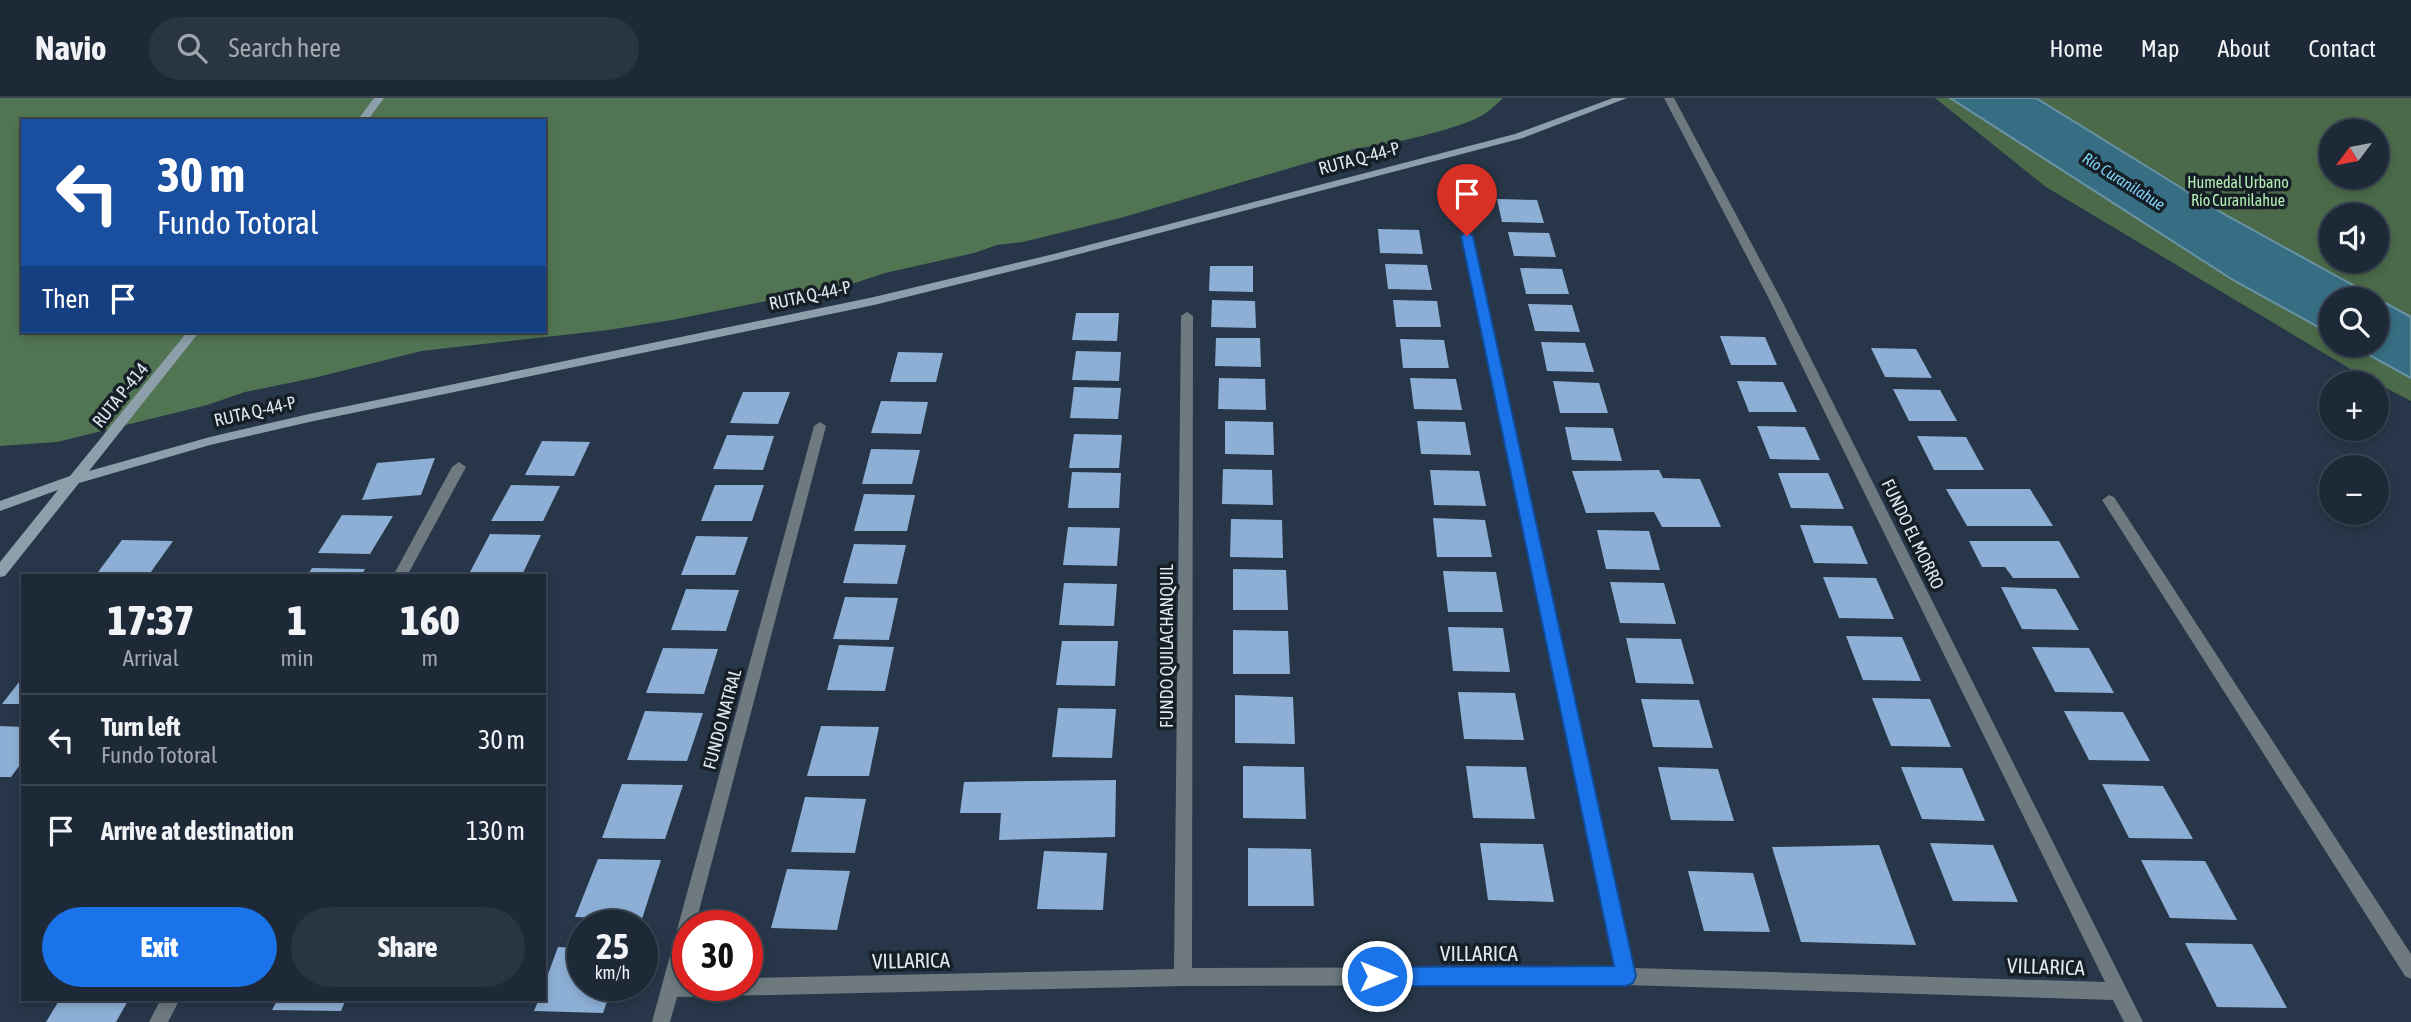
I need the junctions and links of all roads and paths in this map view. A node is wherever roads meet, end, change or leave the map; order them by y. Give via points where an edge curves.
1 (379, 98) edge
2 (1622, 98) edge
3 (1669, 98) edge
4 (363, 119) edge
5 (1467, 236) dead end
6 (1187, 316) dead end
7 (192, 333) edge
8 (820, 426) dead end
9 (459, 467) dead end
10 (73, 480) junction
11 (2109, 500) dead end
12 (0, 506) edge
13 (0, 572) edge
14 (401, 574) edge
15 (2411, 970) edge
16 (1626, 976) junction
17 (1183, 977) junction
18 (670, 988) junction
19 (2119, 990) junction
20 (170, 1001) edge
21 (158, 1022) edge
22 (661, 1022) edge
23 (2134, 1022) edge

1 - 4 street
2 - 10 street, RUTA Q-44-P via 1520,136 1056,257 874,301 309,418
3 - 19 street, FUNDO EL MORRO via 1775,299
5 - 16 street
6 - 17 street, FUNDO QUILACHANQUIL
7 - 10 street, RUTA P-414
8 - 18 street, FUNDO NATRAL
9 - 14 street
10 - 12 street, RUTA Q-44-P
10 - 13 street, RUTA P-414
11 - 15 street
16 - 17 street, VILLARICA
16 - 19 street, VILLARICA
17 - 18 street, VILLARICA
18 - 22 street, FUNDO NATRAL
19 - 23 street, FUNDO EL MORRO
20 - 21 street

